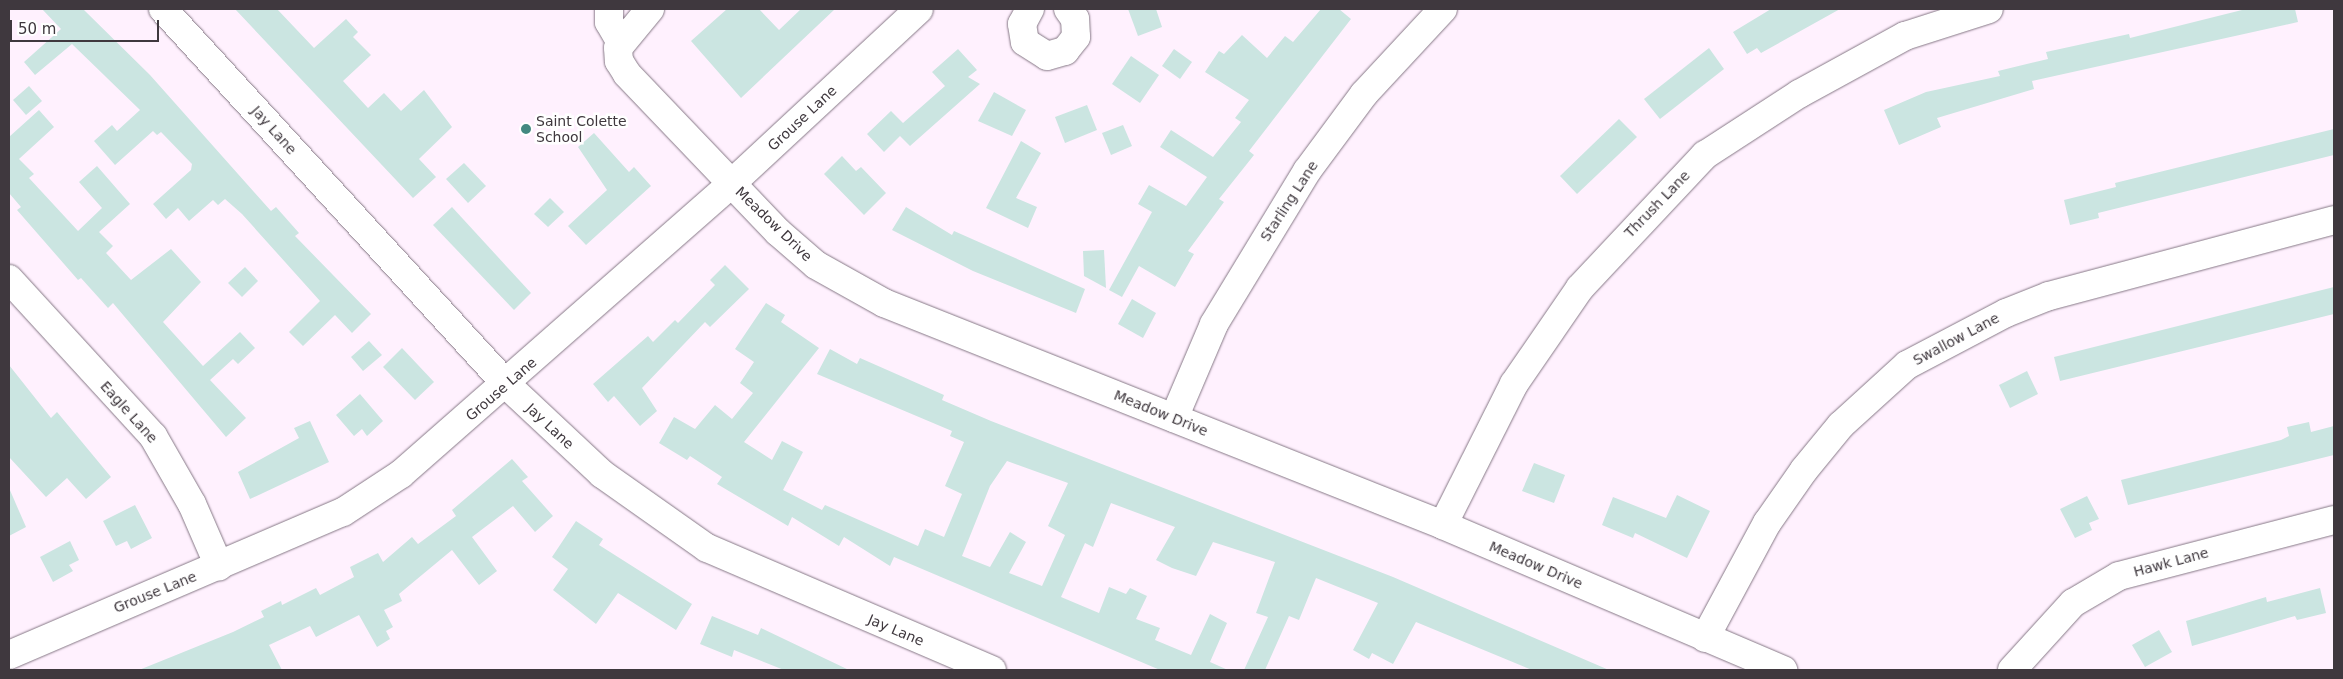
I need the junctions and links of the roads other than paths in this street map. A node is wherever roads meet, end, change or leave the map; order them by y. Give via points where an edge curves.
1 (163, 9) edge
2 (609, 9) edge
3 (650, 9) edge
4 (919, 9) edge
5 (1030, 9) edge
6 (1068, 9) edge
7 (1443, 9) edge
8 (1989, 9) edge
9 (620, 46) junction
10 (732, 183) junction
11 (2334, 220) edge
12 (9, 279) edge
13 (507, 385) junction
14 (1174, 418) junction
15 (2334, 520) edge
16 (1443, 525) junction
17 (219, 566) junction
18 (1705, 638) junction
19 (9, 655) edge
20 (992, 670) edge
21 (1783, 670) edge
22 (2012, 670) edge

1 - 13 street, Jay Lane
2 - 9 street, Meadow Drive via 608,22
3 - 9 street
4 - 10 street, Grouse Lane
5 - 6 street via 1022,24 1025,42 1047,56 1065,51 1076,37 1075,19
7 - 14 street, Starling Lane via 1364,94 1307,171 1214,324
8 - 16 street, Thrush Lane via 1905,36 1799,94 1705,155 1580,288 1514,384
9 - 10 street, Meadow Drive via 619,61 627,74
10 - 13 street, Grouse Lane
10 - 14 street, Meadow Drive via 816,265 884,303
11 - 18 street, Swallow Lane via 2050,296 2006,313 1907,365 1841,425 1804,470 1767,523
12 - 17 street, Eagle Lane via 153,436 188,496
13 - 17 street, Grouse Lane via 401,474 343,512
13 - 20 street, Jay Lane via 602,474 707,548
14 - 16 street, Meadow Drive
15 - 22 street, Hawk Lane via 2119,576 2072,603
16 - 18 street, Meadow Drive
17 - 19 street, Grouse Lane
18 - 21 street, Meadow Drive

